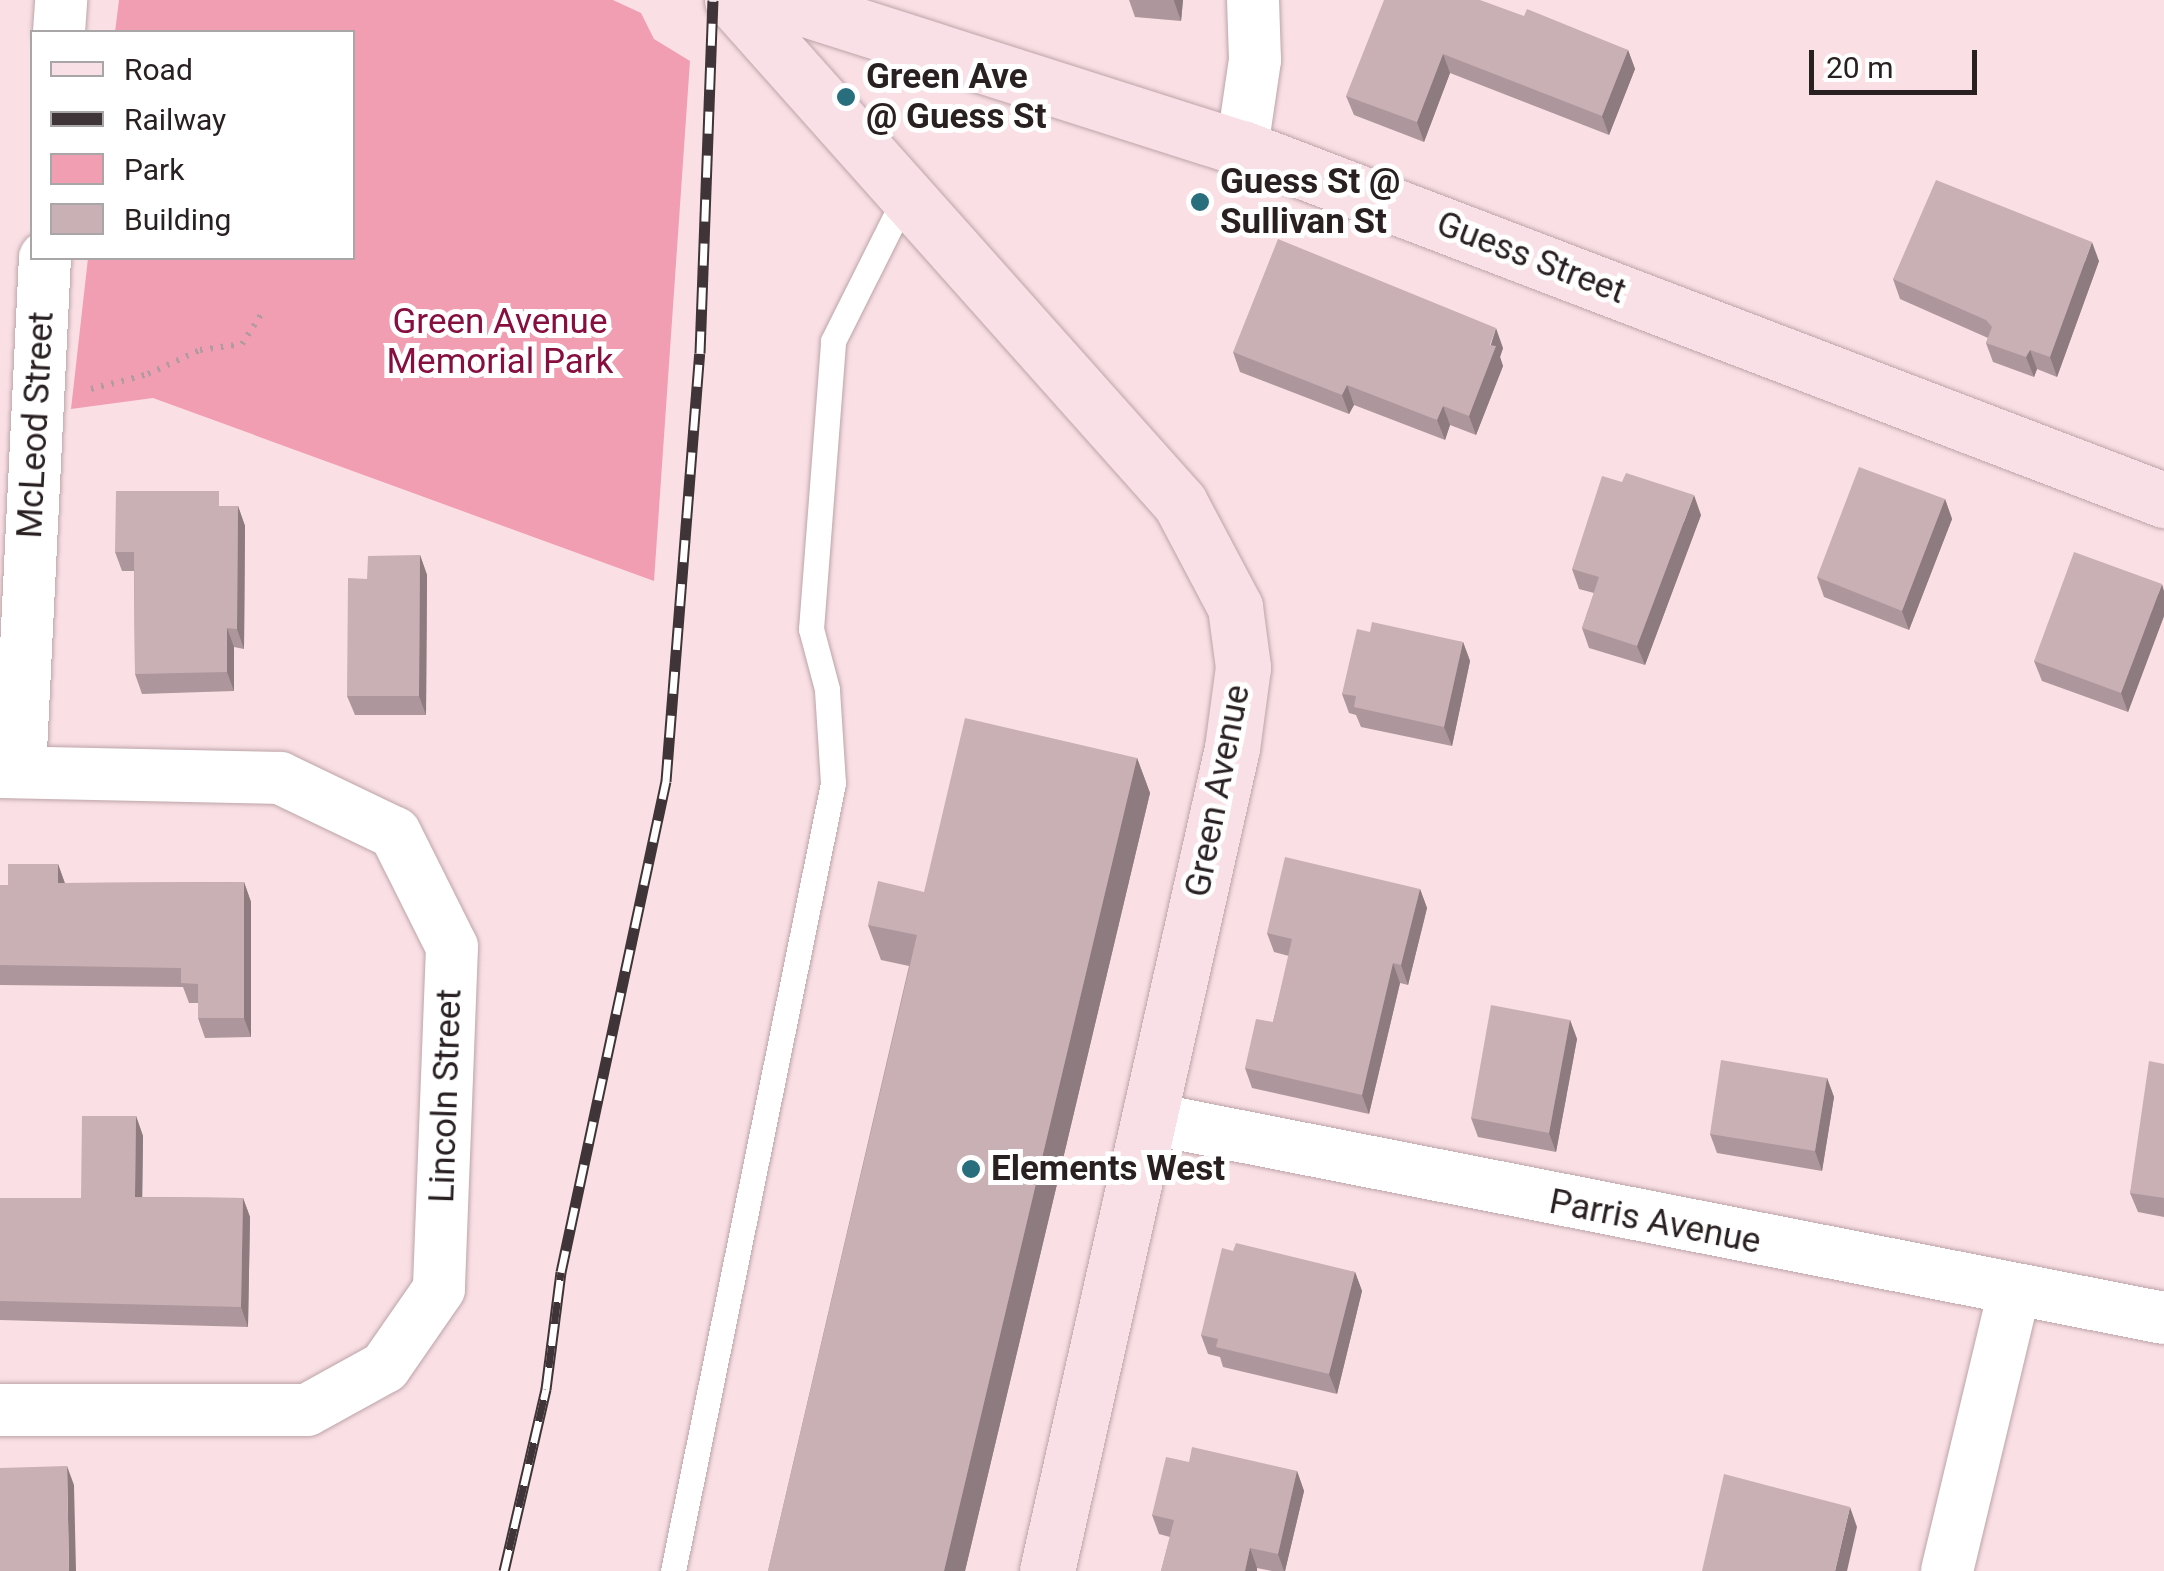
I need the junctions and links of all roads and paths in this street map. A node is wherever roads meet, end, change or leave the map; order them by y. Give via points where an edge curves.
1 (62, 0) edge
2 (732, 0) edge
3 (777, 0) edge
4 (1253, 0) edge
5 (59, 30) edge
6 (1242, 148) junction
7 (906, 195) junction
8 (45, 260) edge
9 (263, 312) dead end
10 (36, 402) junction
11 (2164, 500) edge
12 (10, 772) edge
13 (1148, 1118) junction
14 (2014, 1292) junction
15 (2164, 1318) edge
16 (0, 1410) edge
17 (673, 1571) edge
18 (1047, 1571) edge
19 (1947, 1571) edge

1 - 5 street
2 - 7 street, Green Avenue
3 - 6 street, Guess Street
4 - 6 street via 1255,60
6 - 11 street, Guess Street
7 - 13 street, Green Avenue via 1180,503 1234,607 1242,666 1232,748
7 - 17 lane via 834,340 811,629 827,689 834,784
8 - 10 street, McLeod Street
9 - 10 path via 242,344 200,350 148,374
10 - 12 street, McLeod Street
12 - 16 street, Lincoln Street via 280,778 395,834 452,947 439,1289 385,1367 307,1410
13 - 14 street, Parris Avenue
13 - 18 street, Green Avenue
14 - 15 street, Parris Avenue
14 - 19 street

